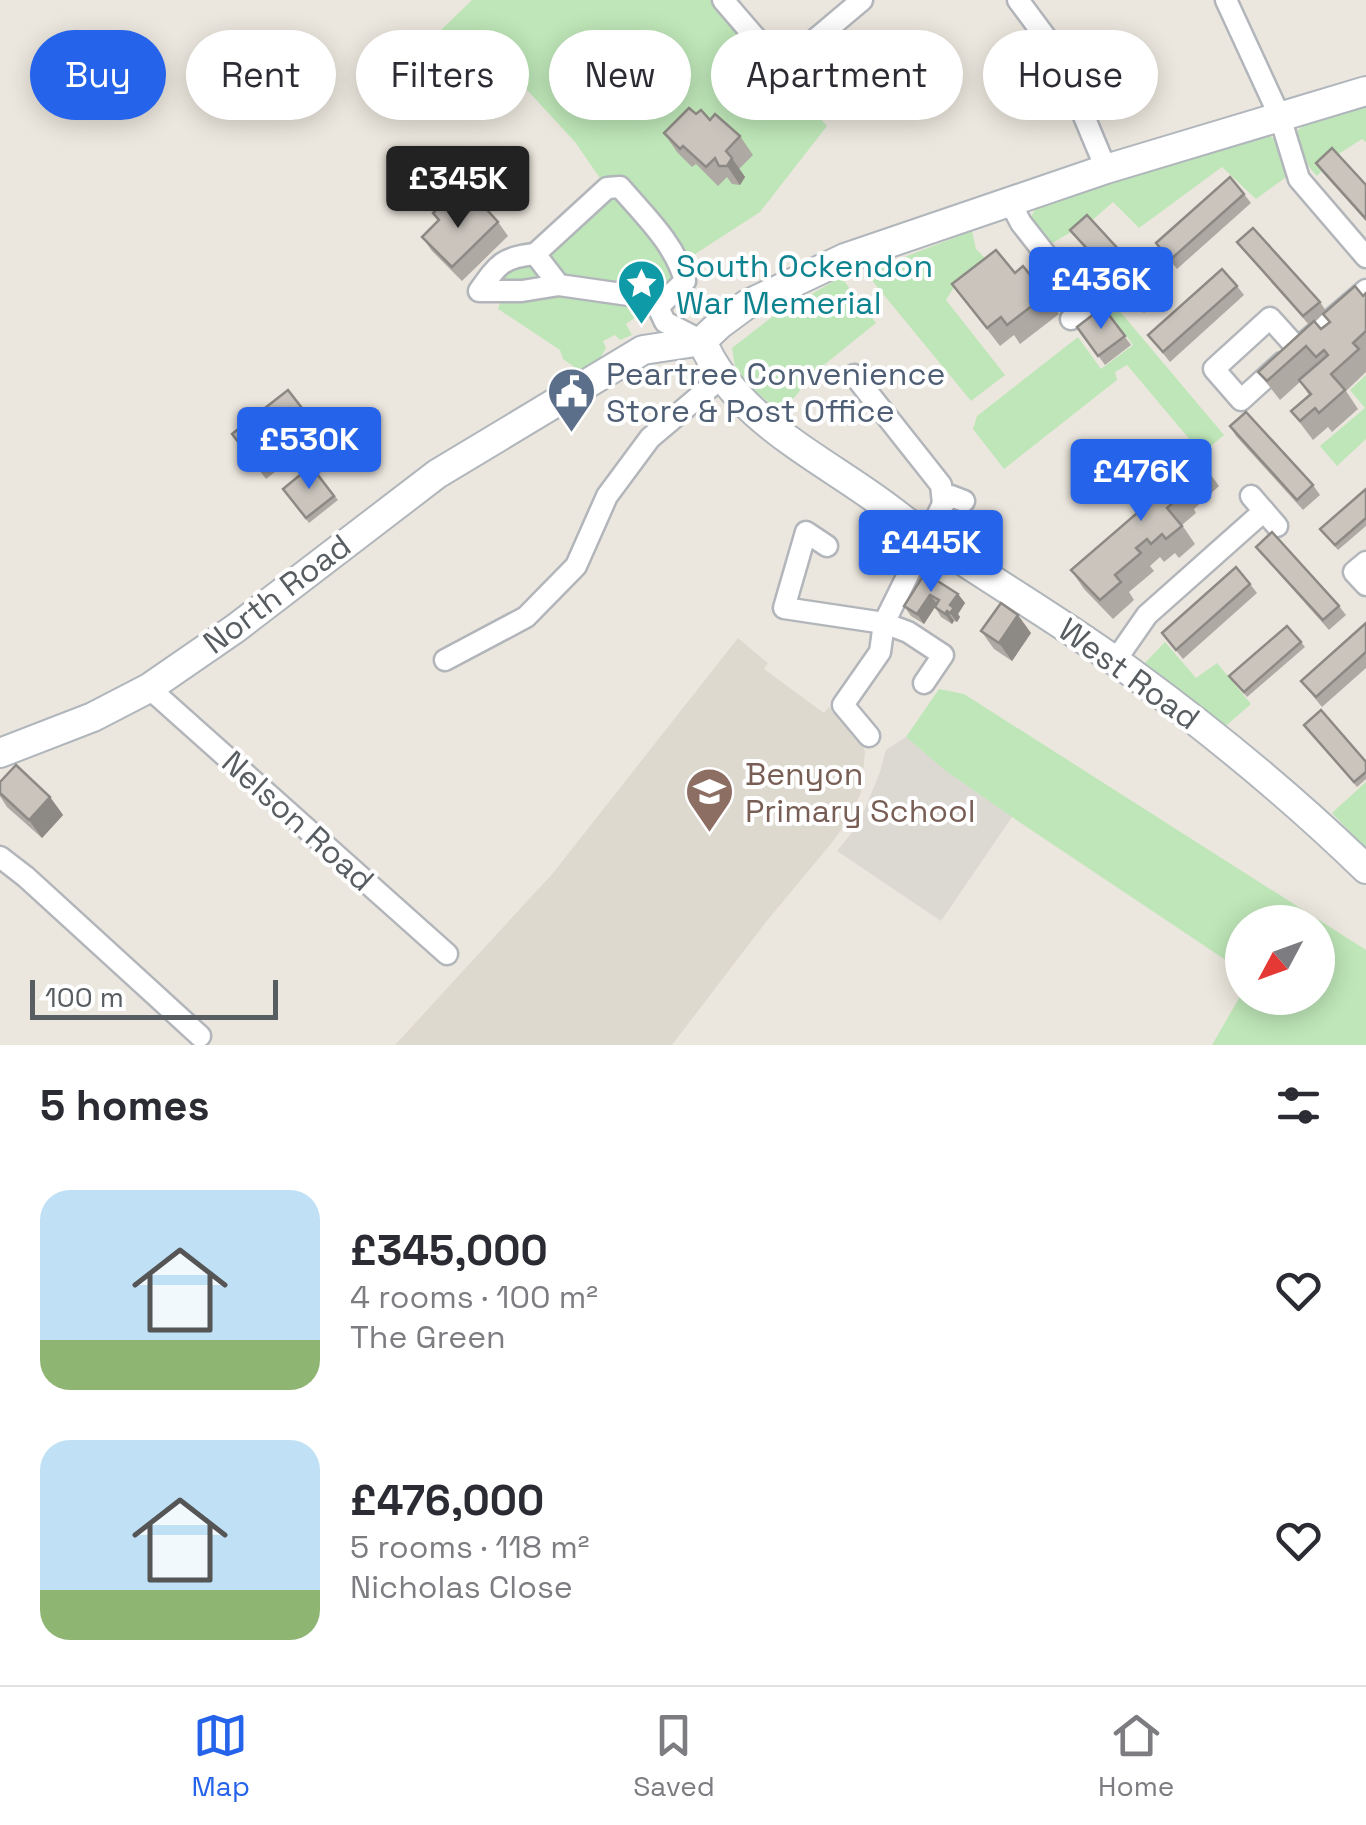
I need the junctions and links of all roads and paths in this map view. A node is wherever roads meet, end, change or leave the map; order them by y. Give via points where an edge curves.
1 (722, 0) edge
2 (862, 0) edge
3 (1018, 0) edge
4 (1226, 0) edge
5 (1366, 91) edge
6 (1280, 117) junction
7 (1106, 169) junction
8 (1010, 202) junction
9 (536, 254) junction
10 (1366, 257) edge
11 (559, 285) junction
12 (1366, 290) edge
13 (1086, 306) dead end
14 (658, 307) junction
15 (702, 340) junction
16 (1298, 349) edge
17 (854, 375) dead end
18 (722, 377) junction
19 (1264, 511) dead end
20 (927, 538) junction
21 (827, 546) dead end
22 (1366, 562) edge
23 (1366, 585) edge
24 (884, 623) junction
25 (444, 660) dead end
26 (1115, 661) junction
27 (924, 683) dead end
28 (149, 688) junction
29 (869, 736) dead end
30 (0, 752) edge
31 (0, 858) edge
32 (1366, 868) edge
33 (447, 954) dead end
34 (200, 1036) dead end

1 - 2 street via 772,58 791,60
3 - 7 street via 1058,54
4 - 6 street
5 - 6 main road
6 - 7 main road
6 - 10 street via 1298,179
7 - 8 main road
8 - 13 street
8 - 15 main road via 845,258 746,305
9 - 11 street
9 - 11 street via 511,256 479,290
9 - 14 street via 607,188 620,187 680,261 686,281
11 - 14 street via 629,295
12 - 16 street
14 - 15 street via 666,322
15 - 18 main road, West Road
15 - 28 main road, North Road via 644,350 436,474
17 - 20 street via 953,502
18 - 20 main road, West Road via 811,456
18 - 25 street via 650,438 608,496 576,566 526,617
19 - 26 street via 1148,615
20 - 24 street
20 - 26 main road, West Road
21 - 24 street via 806,532 784,608
22 - 23 street via 1354,572
24 - 27 street via 943,656
24 - 29 street via 880,652 843,706
26 - 32 main road, West Road via 1217,738
28 - 30 main road, North Road
28 - 33 street, Nelson Road
31 - 34 street

